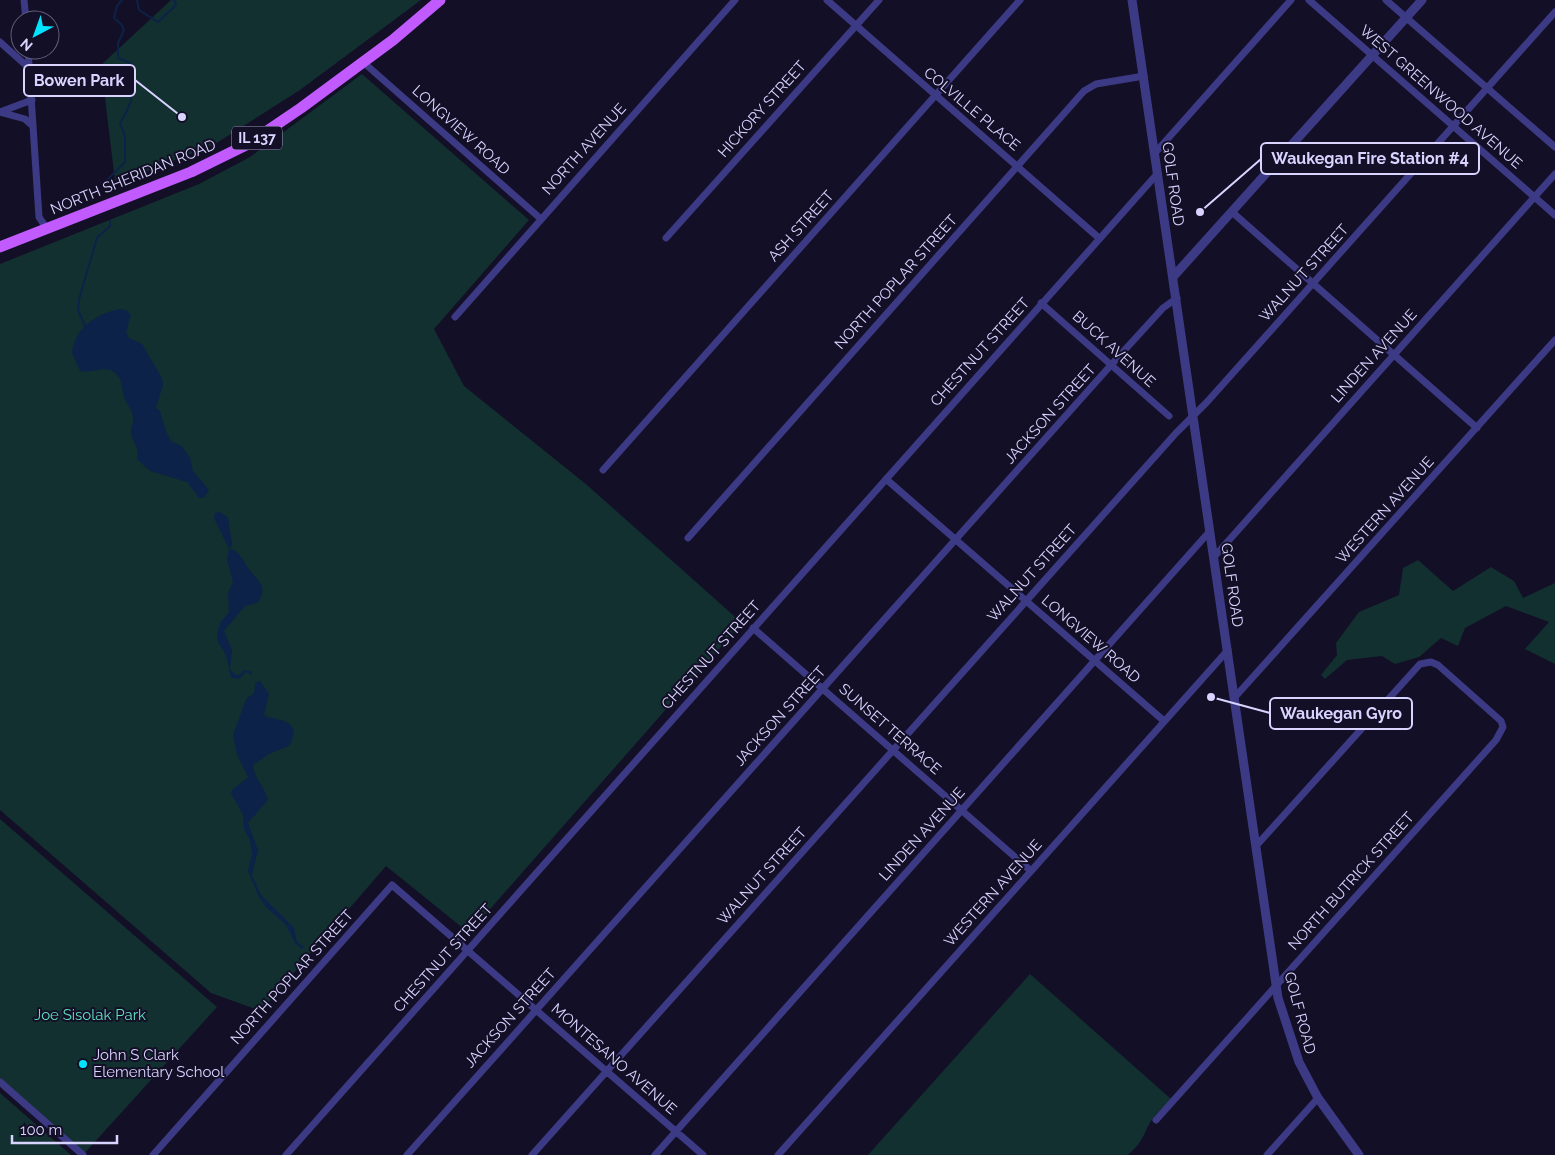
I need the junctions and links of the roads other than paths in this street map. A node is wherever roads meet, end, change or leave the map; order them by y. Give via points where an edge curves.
1 (440, 0) edge
2 (735, 0) edge
3 (827, 0) edge
4 (879, 0) edge
5 (1020, 0) edge
6 (1132, 0) edge
7 (1291, 0) edge
8 (1309, 0) edge
9 (1386, 0) edge
10 (1422, 0) edge
11 (1555, 12) edge
12 (1406, 18) junction
13 (855, 25) junction
14 (0, 42) edge
15 (1373, 55) junction
16 (29, 60) edge
17 (363, 62) junction
18 (30, 68) junction
19 (1144, 76) junction
20 (1487, 88) junction
21 (934, 96) junction
22 (32, 100) junction
23 (0, 112) edge
24 (33, 126) junction
25 (1453, 126) junction
26 (1555, 147) edge
27 (1155, 153) junction
28 (1018, 166) junction
29 (1158, 173) junction
30 (1555, 174) edge
31 (1534, 197) junction
32 (1232, 212) junction
33 (1555, 215) edge
34 (541, 219) junction
35 (47, 229) junction
36 (666, 238) dead end
37 (1099, 238) junction
38 (0, 247) edge
39 (1173, 277) junction
40 (1313, 283) junction
41 (1176, 298) junction
42 (1042, 303) junction
43 (455, 317) dead end
44 (1555, 340) edge
45 (1394, 355) junction
46 (1111, 365) junction
47 (1194, 415) junction
48 (1169, 416) dead end
49 (1477, 428) junction
50 (603, 470) dead end
51 (886, 478) junction
52 (1210, 530) junction
53 (688, 538) dead end
54 (956, 540) junction
55 (1214, 557) junction
56 (1026, 601) junction
57 (753, 628) junction
58 (1228, 650) junction
59 (1095, 660) junction
60 (823, 689) junction
61 (1234, 697) junction
62 (1164, 721) junction
63 (893, 750) junction
64 (962, 810) junction
65 (1256, 846) junction
66 (1031, 871) junction
67 (392, 885) joint
68 (468, 950) junction
69 (1276, 985) junction
70 (536, 1010) junction
71 (607, 1071) junction
72 (0, 1082) edge
73 (1318, 1098) junction
74 (1156, 1120) dead end
75 (676, 1131) junction
76 (83, 1155) edge
77 (153, 1155) edge
78 (286, 1155) edge
79 (407, 1155) edge
80 (532, 1155) edge
81 (655, 1155) edge
82 (703, 1155) edge
83 (778, 1155) edge
84 (1267, 1155) edge
85 (1359, 1155) edge

1 - 17 main road, NORTH SHERIDAN ROAD / IL 137
2 - 34 street, NORTH AVENUE
3 - 13 street, COLVILLE PLACE
4 - 13 street, HICKORY STREET
5 - 21 street, ASH STREET
6 - 19 street, GOLF ROAD
7 - 27 street
8 - 15 street, WEST GREENWOOD AVENUE
9 - 12 street
10 - 12 street
11 - 20 street, WALNUT STREET
12 - 15 street
12 - 20 street
13 - 21 street, COLVILLE PLACE
13 - 36 street, HICKORY STREET
14 - 18 street
15 - 25 street, WEST GREENWOOD AVENUE
15 - 32 street
16 - 18 street
17 - 34 street, LONGVIEW ROAD
17 - 35 main road, NORTH SHERIDAN ROAD / IL 137 via 248,144 191,172
18 - 22 street
19 - 27 street, GOLF ROAD
19 - 28 street, NORTH POPLAR STREET via 1096,84 1084,91
20 - 25 street, WALNUT STREET
20 - 26 street
21 - 28 street, COLVILLE PLACE
21 - 50 street, ASH STREET
22 - 23 street
22 - 24 street
23 - 24 street
24 - 35 street via 39,217
25 - 31 street, WEST GREENWOOD AVENUE
25 - 40 street, WALNUT STREET
27 - 29 street, GOLF ROAD
28 - 37 street, COLVILLE PLACE
28 - 53 street, NORTH POPLAR STREET
29 - 37 street, CHESTNUT STREET
29 - 39 street, GOLF ROAD
30 - 31 street, LINDEN AVENUE
31 - 33 street, WEST GREENWOOD AVENUE
31 - 45 street, LINDEN AVENUE
32 - 39 street
32 - 40 street
34 - 43 street, NORTH AVENUE
35 - 38 main road, NORTH SHERIDAN ROAD / IL 137
37 - 42 street, CHESTNUT STREET
39 - 41 street, GOLF ROAD
40 - 45 street
40 - 47 street, WALNUT STREET
41 - 46 street, JACKSON STREET
41 - 47 street, GOLF ROAD
42 - 46 street, BUCK AVENUE
42 - 51 street, CHESTNUT STREET
44 - 49 street, WESTERN AVENUE
45 - 49 street
45 - 55 street, LINDEN AVENUE
46 - 48 street, BUCK AVENUE
46 - 54 street, JACKSON STREET
47 - 52 street, GOLF ROAD
47 - 56 street, WALNUT STREET
49 - 61 street, WESTERN AVENUE
51 - 54 street, LONGVIEW ROAD
51 - 57 street, CHESTNUT STREET
52 - 55 street, GOLF ROAD
52 - 59 street, LINDEN AVENUE
54 - 56 street, LONGVIEW ROAD
54 - 60 street, JACKSON STREET
55 - 58 street, GOLF ROAD
56 - 59 street, LONGVIEW ROAD
56 - 63 street, WALNUT STREET
57 - 60 street, SUNSET TERRACE
57 - 68 street, CHESTNUT STREET
58 - 61 street, GOLF ROAD
58 - 62 street, WESTERN AVENUE
59 - 62 street, LONGVIEW ROAD
59 - 64 street, LINDEN AVENUE
60 - 63 street, SUNSET TERRACE
60 - 70 street, JACKSON STREET
61 - 65 street, GOLF ROAD
62 - 66 street, WESTERN AVENUE
63 - 64 street, SUNSET TERRACE
63 - 71 street, WALNUT STREET
64 - 66 street, SUNSET TERRACE
64 - 75 street, LINDEN AVENUE
65 - 69 street, GOLF ROAD
65 - 69 street, NORTH BUTRICK STREET via 1420,664 1431,662 1438,665 1501,721 1502,732
66 - 83 street, WESTERN AVENUE
67 - 68 street, MONTESANO AVENUE
67 - 77 street, NORTH POPLAR STREET
68 - 70 street, MONTESANO AVENUE
68 - 78 street, CHESTNUT STREET
69 - 73 street, GOLF ROAD via 1298,1062
69 - 74 street, NORTH BUTRICK STREET
70 - 71 street, MONTESANO AVENUE
70 - 79 street, JACKSON STREET
71 - 75 street, MONTESANO AVENUE
71 - 80 street, WALNUT STREET
72 - 76 street
73 - 84 street
73 - 85 street, GOLF ROAD
75 - 81 street, LINDEN AVENUE
75 - 82 street, MONTESANO AVENUE

